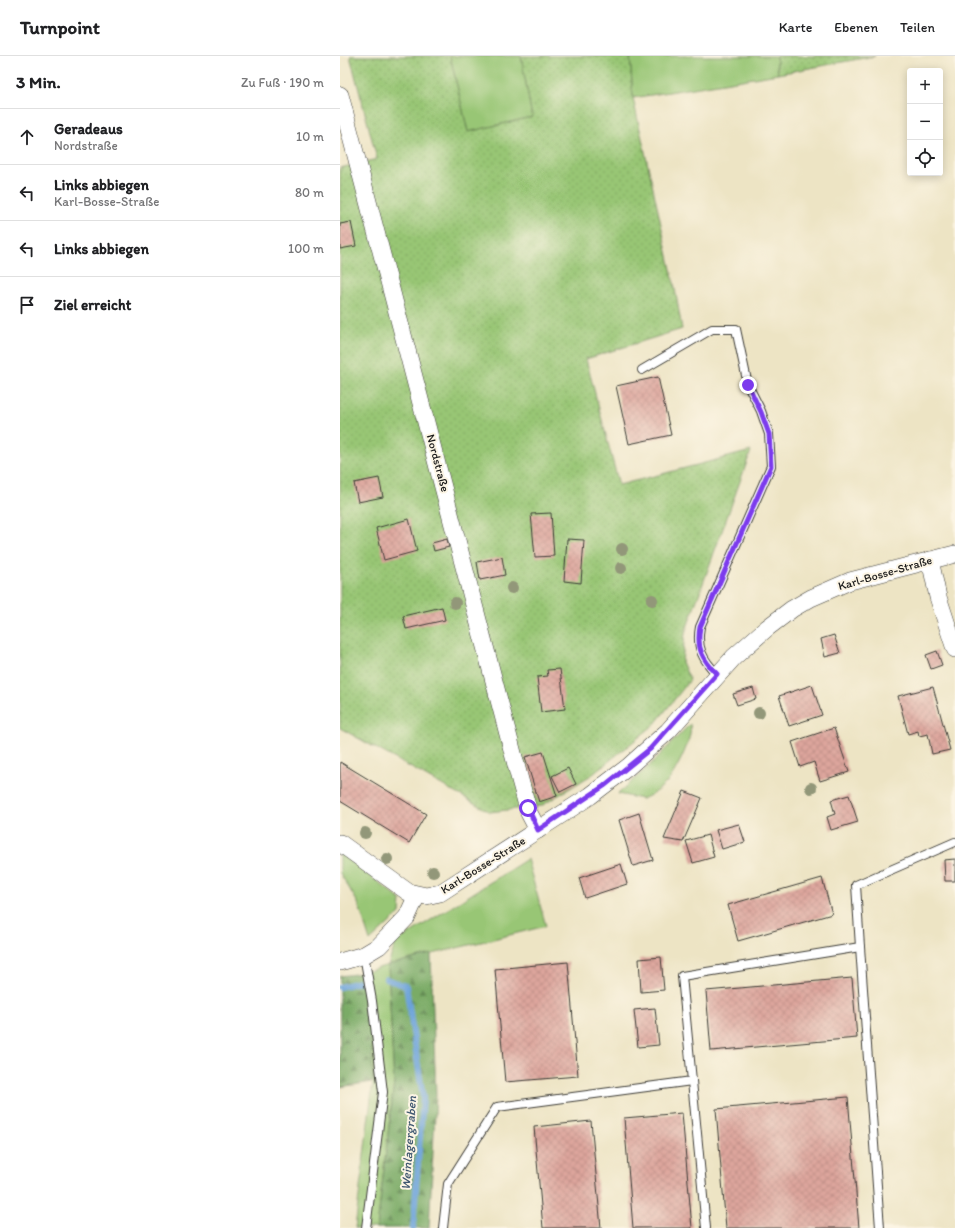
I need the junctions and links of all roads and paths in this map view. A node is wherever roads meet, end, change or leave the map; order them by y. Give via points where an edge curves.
1 (340, 95) edge
2 (642, 370) dead end
3 (955, 554) edge
4 (930, 560) junction
5 (955, 649) edge
6 (717, 674) junction
7 (538, 830) junction
8 (955, 842) edge
9 (340, 843) edge
10 (417, 895) junction
11 (860, 947) junction
12 (364, 955) junction
13 (340, 962) edge
14 (692, 1081) junction
15 (366, 1228) edge
16 (443, 1228) edge
17 (706, 1228) edge
18 (880, 1228) edge

1 - 7 street, Nordstraße via 520,780 529,813
2 - 6 lane via 712,329 736,329 748,385 769,434 771,466 700,627 700,653
3 - 4 street, Karl-Bosse-Straße
4 - 5 street via 938,597
4 - 6 street, Karl-Bosse-Straße via 850,581 810,598 767,628
6 - 7 street, Karl-Bosse-Straße via 650,749 604,786
7 - 10 street, Karl-Bosse-Straße via 442,892 432,896
8 - 11 lane via 856,885
9 - 10 street, Karl-Bosse-Straße via 405,890
10 - 12 street via 407,917 379,946
11 - 14 lane via 682,976
11 - 18 lane
12 - 13 street
12 - 15 lane via 383,1092
14 - 16 lane via 497,1107 448,1184
14 - 17 lane

